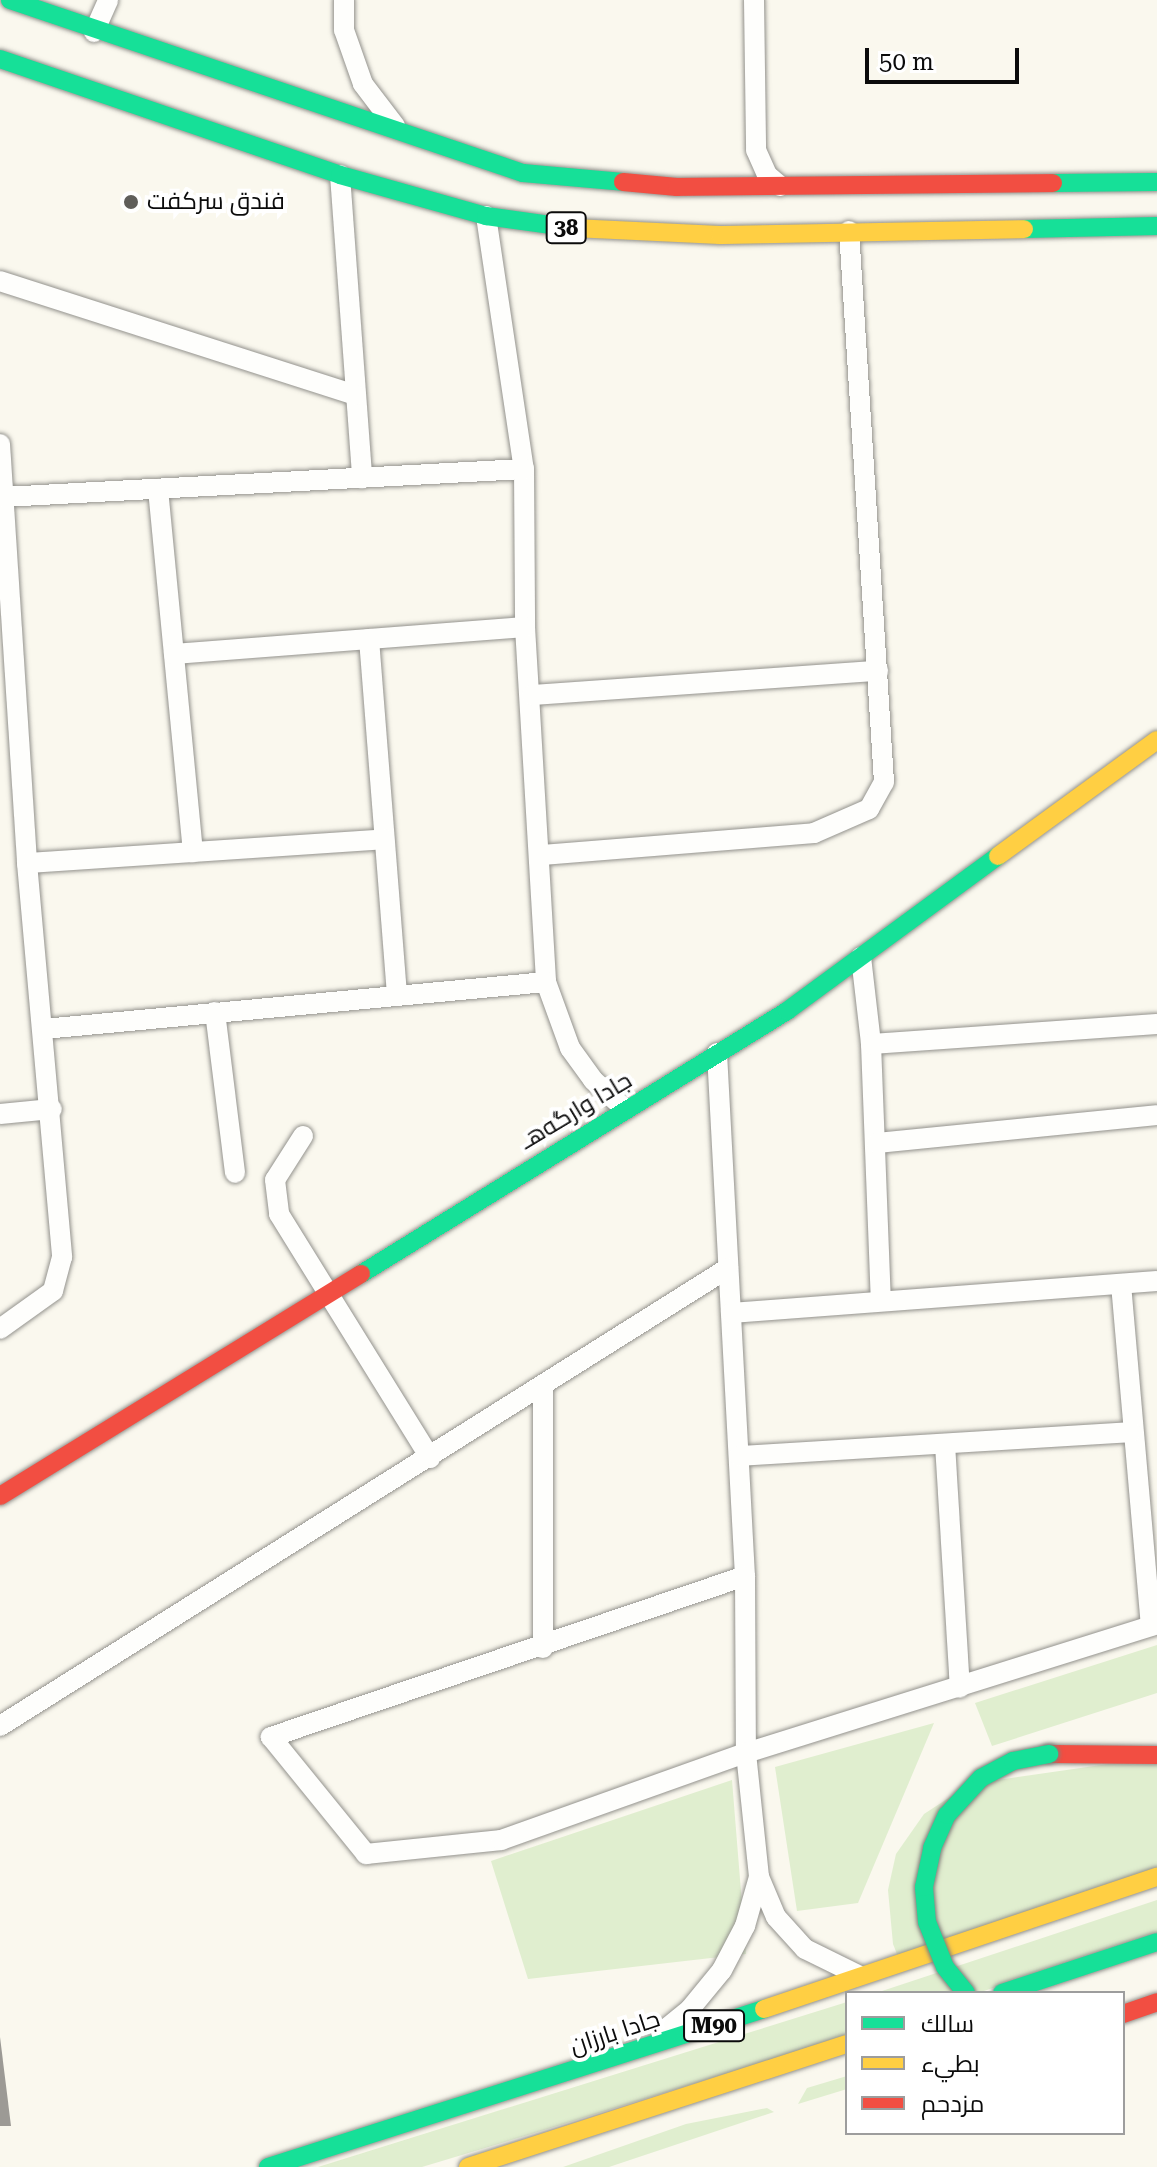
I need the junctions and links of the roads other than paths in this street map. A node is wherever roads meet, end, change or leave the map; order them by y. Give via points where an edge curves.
1 (10, 0) edge
2 (108, 0) edge
3 (344, 0) edge
4 (754, 0) edge
5 (94, 32) junction
6 (0, 59) edge
7 (401, 133) junction
8 (756, 150) junction
9 (340, 175) junction
10 (1157, 182) edge
11 (780, 186) junction
12 (731, 187) junction
13 (486, 216) junction
14 (1157, 226) edge
15 (849, 231) junction
16 (0, 281) edge
17 (355, 395) junction
18 (0, 444) edge
19 (524, 469) junction
20 (362, 478) junction
21 (158, 489) junction
22 (3, 497) junction
23 (5, 608) edge
24 (525, 627) junction
25 (369, 639) junction
26 (174, 654) junction
27 (878, 671) junction
28 (532, 695) junction
29 (1157, 740) edge
30 (21, 776) junction
31 (0, 778) edge
32 (384, 839) junction
33 (193, 852) junction
34 (542, 855) junction
35 (27, 863) junction
36 (861, 957) junction
37 (546, 982) junction
38 (397, 995) junction
39 (215, 1012) junction
40 (1157, 1024) edge
41 (44, 1029) junction
42 (871, 1044) junction
43 (717, 1053) junction
44 (52, 1109) junction
45 (625, 1109) junction
46 (0, 1114) edge
47 (1157, 1115) edge
48 (303, 1136) dead end
49 (877, 1143) junction
50 (235, 1173) dead end
51 (728, 1268) junction
52 (1157, 1281) edge
53 (1121, 1284) junction
54 (327, 1291) junction
55 (881, 1299) junction
56 (731, 1313) junction
57 (0, 1329) edge
58 (543, 1385) junction
59 (1131, 1432) junction
60 (945, 1444) junction
61 (739, 1456) junction
62 (430, 1458) junction
63 (0, 1496) edge
64 (745, 1576) junction
65 (1154, 1625) edge
66 (543, 1648) junction
67 (960, 1688) junction
68 (3, 1717) edge
69 (746, 1753) junction
70 (1157, 1755) edge
71 (759, 1877) junction
72 (1157, 1877) edge
73 (1157, 1942) edge
74 (864, 1976) junction
75 (964, 1991) edge
76 (1008, 1991) edge
77 (1157, 2002) edge
78 (1125, 2013) edge
79 (845, 2045) edge
80 (629, 2054) junction
81 (268, 2167) edge
82 (468, 2167) edge

1 - 5 main road, 38
2 - 5 street
3 - 7 street via 344,30 363,84
4 - 8 street
5 - 7 main road, 38
6 - 9 main road, 38
7 - 12 main road, 38 via 523,173
8 - 11 street via 767,175
8 - 12 street via 744,175
9 - 13 main road, 38
9 - 17 street
10 - 11 main road, 38
11 - 12 main road, 38
13 - 15 main road, 38 via 568,228 704,234
13 - 19 street
14 - 15 main road, 38
15 - 27 street
16 - 17 street
17 - 20 street
18 - 22 street
19 - 20 street
19 - 24 street
20 - 21 street
21 - 22 street
21 - 26 street
22 - 23 street
23 - 30 street
24 - 25 street
24 - 28 street
25 - 26 street
25 - 32 street
26 - 33 street
27 - 28 street
27 - 34 street via 884,782 869,809 854,819 814,833
28 - 34 street
29 - 36 main road, جادا وارگه‌هـ
30 - 31 street
30 - 35 street
32 - 33 street
32 - 38 street
33 - 35 street
34 - 37 street
35 - 41 street
36 - 42 street
36 - 43 main road, جادا وارگه‌هـ
37 - 38 street
37 - 45 street via 570,1048 593,1080
38 - 39 street
39 - 41 street
39 - 50 street
40 - 42 street
41 - 44 street
42 - 49 street
43 - 45 main road, جادا وارگه‌هـ
43 - 51 street
44 - 46 street
44 - 57 street via 62,1269 44,1299
45 - 54 main road, جادا وارگه‌هـ
47 - 49 street
48 - 54 street via 279,1169 275,1203
49 - 55 street
51 - 56 street
51 - 58 street
52 - 53 street
53 - 55 street
53 - 59 street
54 - 62 street
54 - 63 main road, جادا وارگه‌هـ
55 - 56 street
56 - 61 street
58 - 62 street
58 - 66 street
59 - 60 street
59 - 65 street
60 - 61 street
60 - 67 street
61 - 64 street
62 - 68 street
64 - 66 street
64 - 69 street
65 - 67 street
66 - 69 street via 271,1737 366,1854 501,1840
67 - 69 street
69 - 71 street
70 - 75 main road, bridge via 1049,1754 1013,1761 981,1778 952,1808 932,1848 924,1887 927,1922 941,1960
71 - 74 street via 776,1917 805,1949 842,1971
71 - 80 street via 745,1926 722,1970 690,2009
72 - 74 main road, جادا بارزان / M90
73 - 76 main road
74 - 80 main road, جادا بارزان / M90
77 - 78 main road
79 - 82 main road, M90
80 - 81 main road, جادا بارزان / M90

